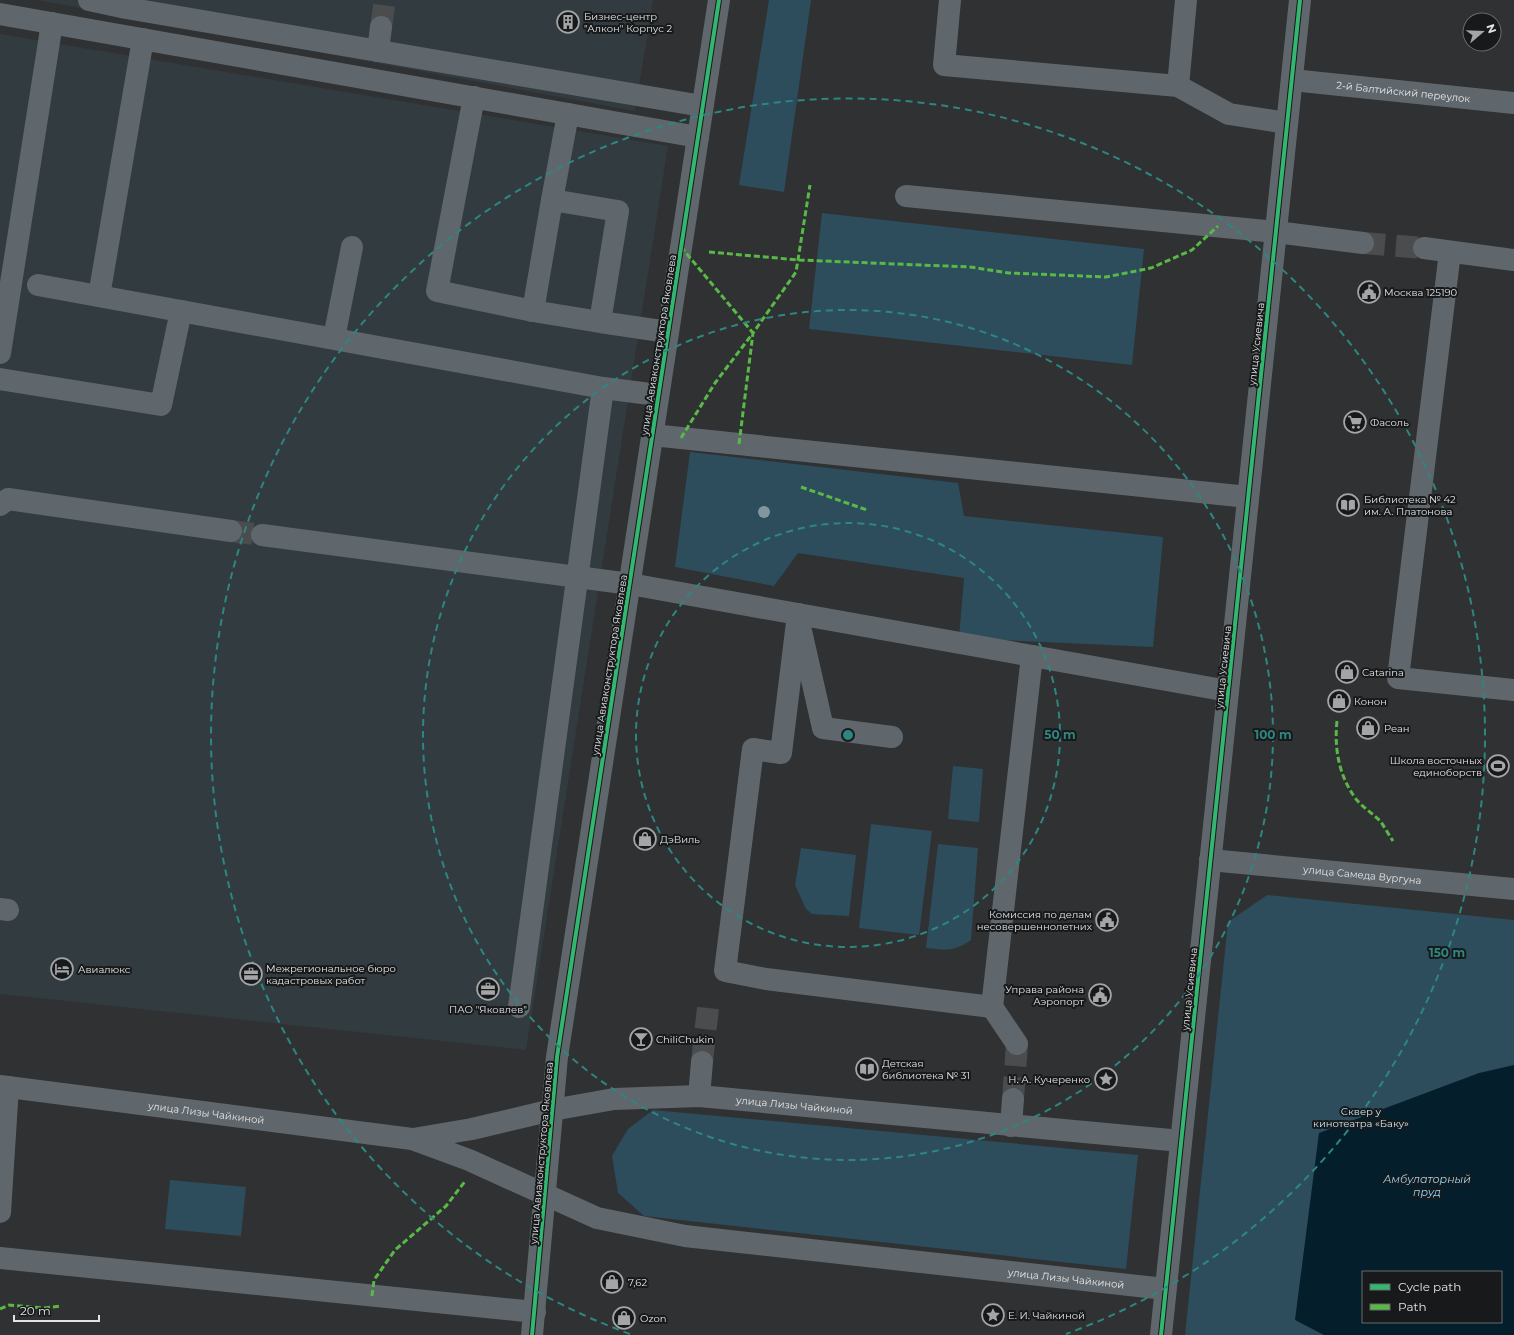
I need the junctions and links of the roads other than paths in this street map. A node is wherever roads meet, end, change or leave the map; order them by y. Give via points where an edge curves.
1 (89, 0) edge
2 (719, 0) edge
3 (950, 0) edge
4 (1186, 0) edge
5 (1300, 0) edge
6 (0, 14) edge
7 (52, 23) junction
8 (381, 27) tunnel mouth
9 (144, 39) junction
10 (378, 51) junction
11 (1292, 80) junction
12 (1178, 86) junction
13 (474, 98) junction
14 (1514, 103) edge
15 (702, 106) junction
16 (568, 114) junction
17 (1287, 123) junction
18 (698, 137) junction
19 (906, 196) dead end
20 (552, 200) junction
21 (1276, 232) junction
22 (1363, 242) tunnel mouth
23 (352, 247) dead end
24 (1424, 248) tunnel mouth
25 (1450, 252) junction
26 (1514, 260) edge
27 (38, 285) dead end
28 (99, 296) junction
29 (181, 311) junction
30 (533, 311) junction
31 (600, 322) junction
32 (668, 332) junction
33 (334, 338) junction
34 (0, 353) edge
35 (0, 379) edge
36 (603, 388) junction
37 (658, 395) junction
38 (652, 435) junction
39 (1248, 497) junction
40 (0, 505) edge
41 (231, 531) tunnel mouth
42 (262, 535) tunnel mouth
43 (578, 578) junction
44 (630, 584) junction
45 (798, 614) junction
46 (1032, 656) junction
47 (1514, 690) edge
48 (1228, 691) junction
49 (892, 737) dead end
50 (1210, 860) junction
51 (1514, 889) edge
52 (519, 1007) dead end
53 (992, 1007) junction
54 (1017, 1044) tunnel mouth
55 (702, 1062) tunnel mouth
56 (4, 1087) edge
57 (700, 1096) junction
58 (1013, 1099) tunnel mouth
59 (552, 1110) junction
60 (1011, 1126) junction
61 (412, 1139) junction
62 (1181, 1141) junction
63 (545, 1194) junction
64 (0, 1212) edge
65 (0, 1258) edge
66 (1165, 1289) junction
67 (535, 1312) junction
68 (532, 1335) edge
69 (1161, 1335) edge

1 - 10 street
2 - 15 street, улица Авиаконструктора Яковлева
3 - 12 street via 944,65
4 - 12 street
5 - 11 street, улица Усиевича
6 - 7 street
7 - 9 street
7 - 34 street
8 - 10 street
9 - 13 street
9 - 28 street
10 - 15 street
11 - 14 street, 2-й Балтийский переулок
11 - 17 street, улица Усиевича
12 - 17 street via 1229,114
13 - 16 street
13 - 30 street via 437,291
15 - 18 street, улица Авиаконструктора Яковлева
16 - 18 street
16 - 20 street
17 - 21 street, улица Усиевича
18 - 32 street, улица Авиаконструктора Яковлева
19 - 21 street
20 - 30 street
20 - 31 street via 618,211
21 - 22 street
21 - 39 street, улица Усиевича
23 - 33 street
24 - 25 street
25 - 26 street
25 - 47 street via 1398,678
27 - 28 street
28 - 29 street
29 - 33 street
29 - 35 street via 161,405
30 - 31 street
31 - 32 street
32 - 37 street, улица Авиаконструктора Яковлева
33 - 36 street
36 - 37 street
36 - 43 street
37 - 38 street, улица Авиаконструктора Яковлева
38 - 39 street
38 - 44 street, улица Авиаконструктора Яковлева
39 - 48 street, улица Усиевича
40 - 41 street via 8,499
42 - 43 street
43 - 44 street
43 - 52 street
44 - 45 street
44 - 59 street, улица Авиаконструктора Яковлева via 557,1057
45 - 46 street
45 - 49 street via 823,728
45 - 53 street via 781,753 753,749 726,971 766,979
46 - 48 street
46 - 53 street
48 - 50 street, улица Усиевича
50 - 51 street, улица Самеда Вургуна
50 - 62 street, улица Усиевича
53 - 54 street
55 - 57 street
56 - 61 street, улица Лизы Чайкиной
56 - 64 street
57 - 59 street, улица Лизы Чайкиной via 614,1099
57 - 60 street, улица Лизы Чайкиной
58 - 60 street
59 - 61 street, улица Лизы Чайкиной via 472,1129
59 - 63 street, улица Авиаконструктора Яковлева
60 - 62 street, улица Лизы Чайкиной
61 - 63 street, улица Лизы Чайкиной
62 - 66 street, улица Усиевича
63 - 66 street, улица Лизы Чайкиной via 596,1218 685,1236
63 - 67 street, улица Авиаконструктора Яковлева
65 - 67 street
66 - 69 street, улица Усиевича
67 - 68 street, улица Авиаконструктора Яковлева

